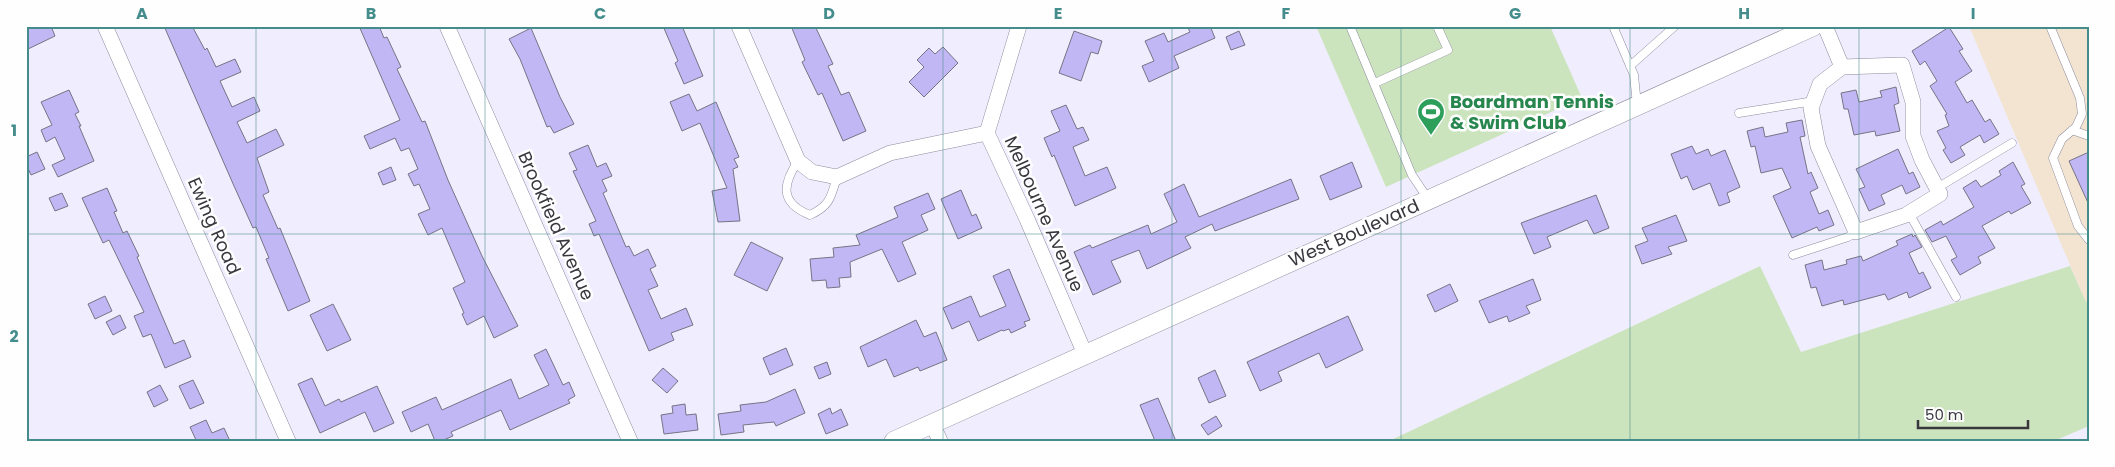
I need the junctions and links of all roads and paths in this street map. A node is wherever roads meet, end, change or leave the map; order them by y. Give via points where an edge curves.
1 (104, 26) edge
2 (447, 26) edge
3 (739, 26) edge
4 (1018, 26) edge
5 (1350, 26) edge
6 (1437, 26) edge
7 (1613, 26) edge
8 (1675, 26) edge
9 (1814, 26) edge
10 (1825, 26) edge
11 (2050, 26) edge
12 (1630, 66) junction
13 (1842, 67) junction
14 (1375, 83) junction
15 (1814, 101) junction
16 (1637, 105) junction
17 (1739, 113) dead end
18 (2072, 130) junction
19 (987, 133) junction
20 (2089, 136) edge
21 (2012, 142) dead end
22 (798, 161) junction
23 (837, 177) junction
24 (1937, 188) junction
25 (1428, 200) junction
26 (1908, 213) junction
27 (1856, 232) junction
28 (2089, 240) edge
29 (1793, 255) dead end
30 (1956, 297) dead end
31 (1085, 354) junction
32 (932, 423) junction
33 (288, 441) edge
34 (630, 441) edge
35 (894, 441) edge
36 (940, 441) edge

1 - 33 street, Ewing Road
2 - 34 street, Brookfield Avenue
3 - 22 street
4 - 19 street via 1018,35
5 - 14 lane
6 - 14 lane via 1448,50
7 - 12 lane
8 - 12 lane
9 - 16 street, West Boulevard
10 - 13 street
11 - 18 lane via 2080,98 2082,114
12 - 16 lane
13 - 15 street via 1820,84
13 - 24 street via 1902,66 1913,102 1914,136
14 - 25 lane via 1412,175
15 - 17 lane
15 - 27 street via 1811,108 1818,146
16 - 25 street, West Boulevard
18 - 20 lane
18 - 28 lane via 2062,138 2053,158 2078,226
19 - 23 street, Melbourne Avenue via 890,153
19 - 31 street, Melbourne Avenue
21 - 24 lane
22 - 23 street via 812,172
22 - 23 lane via 787,177 786,195 796,210 810,215 823,209 831,198
24 - 26 street via 1940,194
25 - 31 street, West Boulevard
26 - 27 street
26 - 30 lane
27 - 29 lane
31 - 32 street, West Boulevard
32 - 35 street, West Boulevard
32 - 36 street

